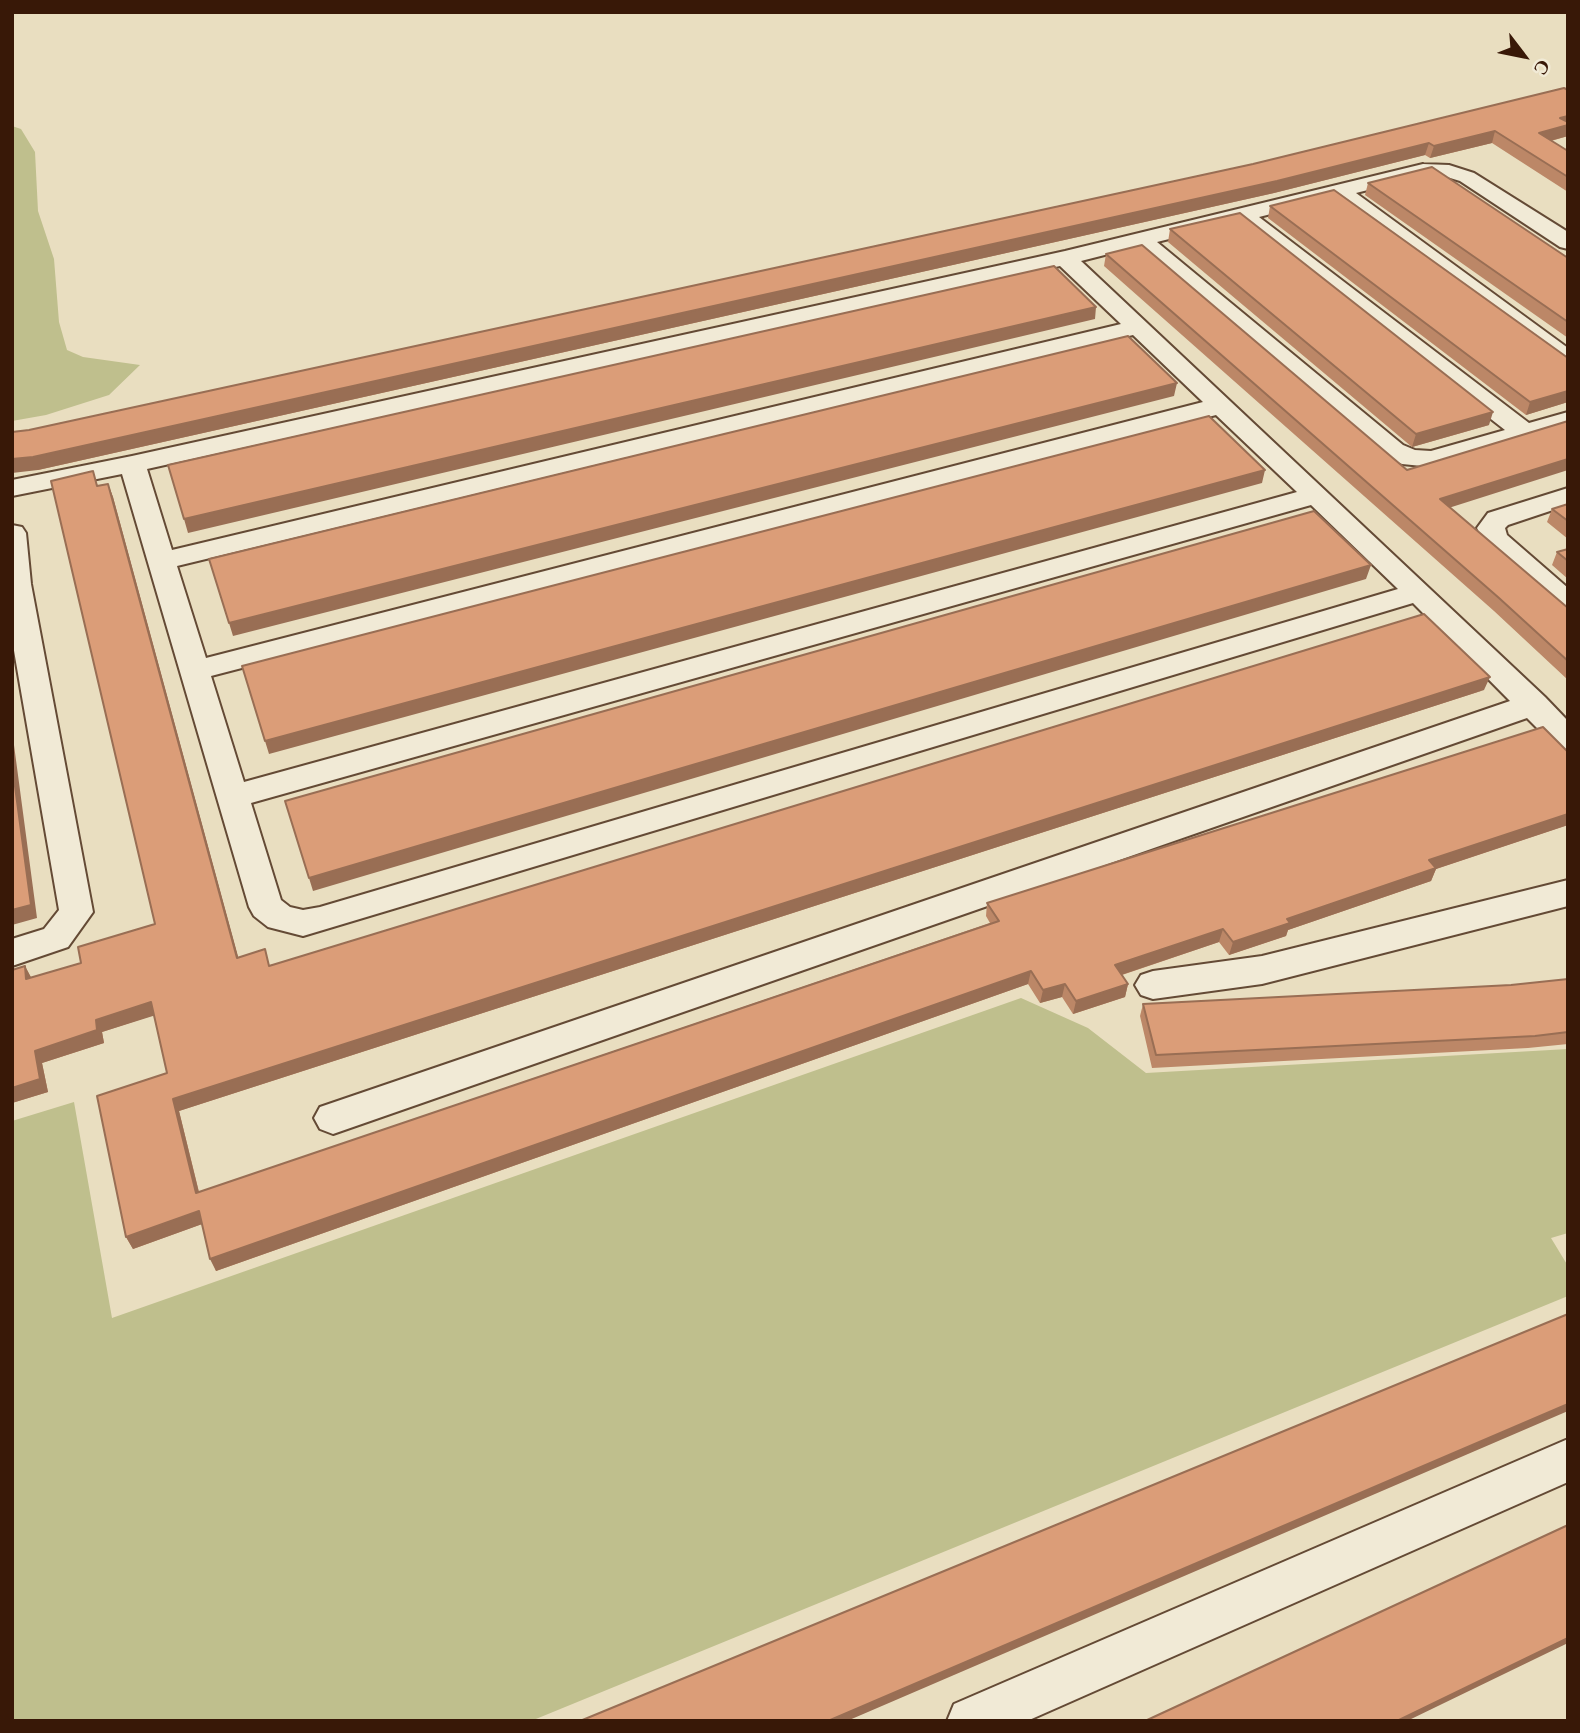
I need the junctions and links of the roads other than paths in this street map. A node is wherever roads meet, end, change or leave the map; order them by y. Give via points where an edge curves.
1 (1339, 191) junction
2 (1243, 215) junction
3 (1141, 240) junction
4 (1568, 242) edge
5 (1065, 258) junction
6 (1136, 327) junction
7 (1568, 360) edge
8 (1219, 405) junction
9 (1568, 420) edge
10 (1525, 433) junction
11 (132, 464) junction
12 (12, 488) edge
13 (1314, 496) junction
14 (1568, 496) edge
15 (12, 533) edge
16 (161, 561) junction
17 (1418, 592) junction
18 (1568, 603) edge
19 (194, 671) junction
20 (1534, 704) junction
21 (1568, 740) edge
22 (233, 797) junction
23 (1568, 892) edge
24 (12, 953) edge
25 (1153, 985) dead end
26 (333, 1118) dead end
27 (1568, 1460) edge
28 (971, 1721) edge

1 - 2 lane
1 - 4 lane via 1423,170 1448,170 1468,177
1 - 7 lane
2 - 3 lane
2 - 10 lane
3 - 5 lane
3 - 10 lane via 1394,451 1432,459
5 - 6 lane
5 - 11 lane
6 - 8 lane
6 - 16 lane
8 - 13 lane
8 - 19 lane
9 - 10 lane
11 - 12 lane
11 - 16 lane
13 - 17 lane
13 - 22 lane
14 - 18 lane via 1498,519 1491,528 1494,539
15 - 24 lane via 17,584 76,912 56,938
16 - 19 lane
17 - 20 lane
17 - 22 lane via 303,923 280,918 266,907
19 - 22 lane
20 - 21 lane
20 - 26 lane
23 - 25 lane via 1262,970
27 - 28 lane

